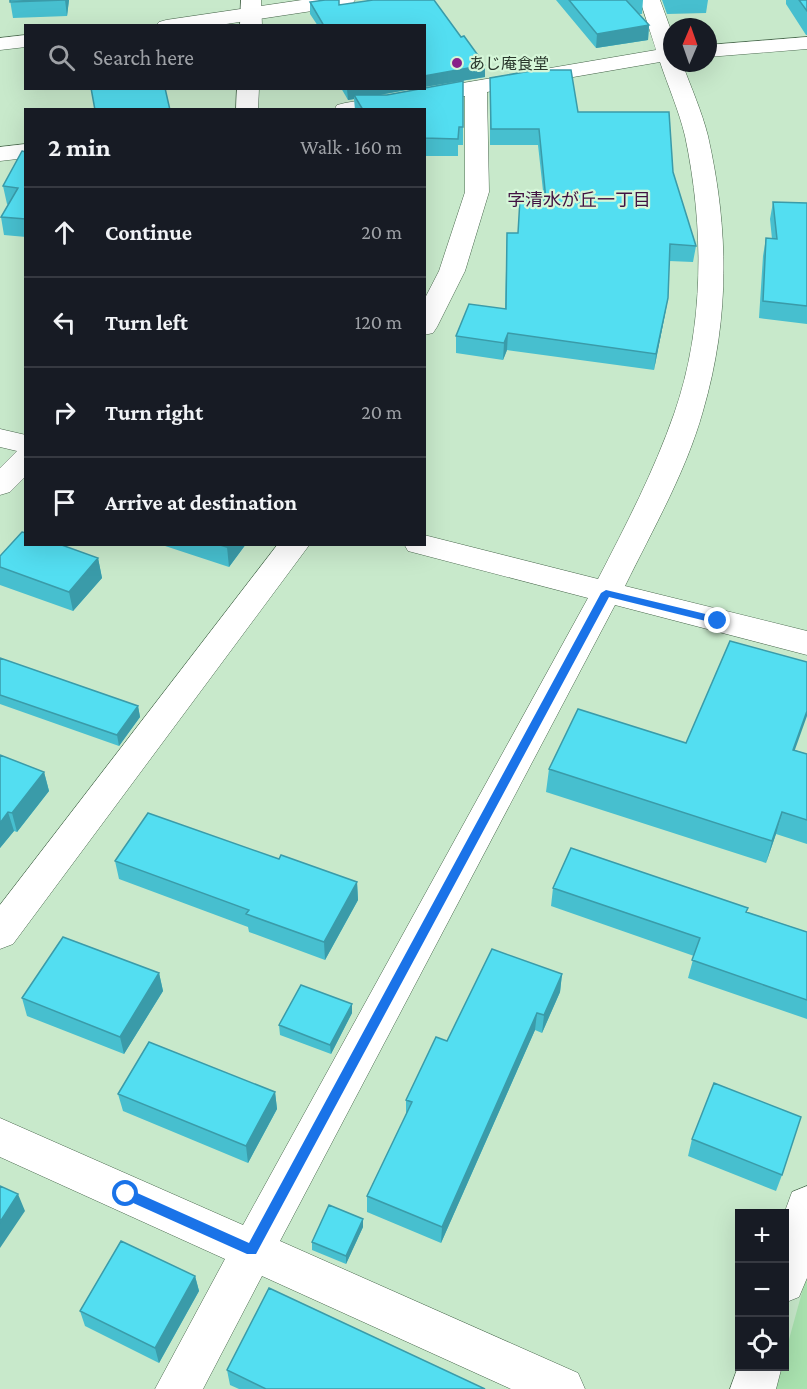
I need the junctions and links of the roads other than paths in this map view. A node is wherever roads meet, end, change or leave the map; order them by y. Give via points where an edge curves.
1 (345, 0) edge
2 (650, 0) edge
3 (251, 13) edge
4 (179, 24) edge
5 (663, 35) edge
6 (24, 41) edge
7 (807, 43) edge
8 (0, 44) edge
9 (717, 50) edge
10 (663, 55) edge
11 (676, 72) edge
12 (476, 87) junction
13 (248, 90) edge
14 (247, 108) edge
15 (356, 108) edge
16 (24, 152) edge
17 (0, 154) edge
18 (426, 323) edge
19 (0, 438) edge
20 (24, 444) edge
21 (24, 460) edge
22 (0, 485) edge
23 (293, 546) edge
24 (426, 546) edge
25 (606, 593) junction
26 (807, 643) edge
27 (0, 933) edge
28 (0, 1137) edge
29 (807, 1206) edge
30 (252, 1250) junction
31 (789, 1265) edge
32 (758, 1371) edge
33 (178, 1389) edge
34 (562, 1389) edge
35 (753, 1389) edge

1 - 3 main road
2 - 5 main road
3 - 4 main road
6 - 8 main road
7 - 9 main road
10 - 12 main road
11 - 25 main road via 696,135 712,239 711,291 703,353 688,412 662,482
12 - 15 main road
12 - 18 main road via 477,192 452,271
13 - 14 main road
16 - 17 main road
19 - 20 main road
21 - 22 main road
23 - 27 main road
24 - 25 main road
25 - 26 main road
25 - 30 main road
28 - 30 main road
29 - 31 main road
30 - 33 main road
30 - 34 main road
32 - 35 main road

